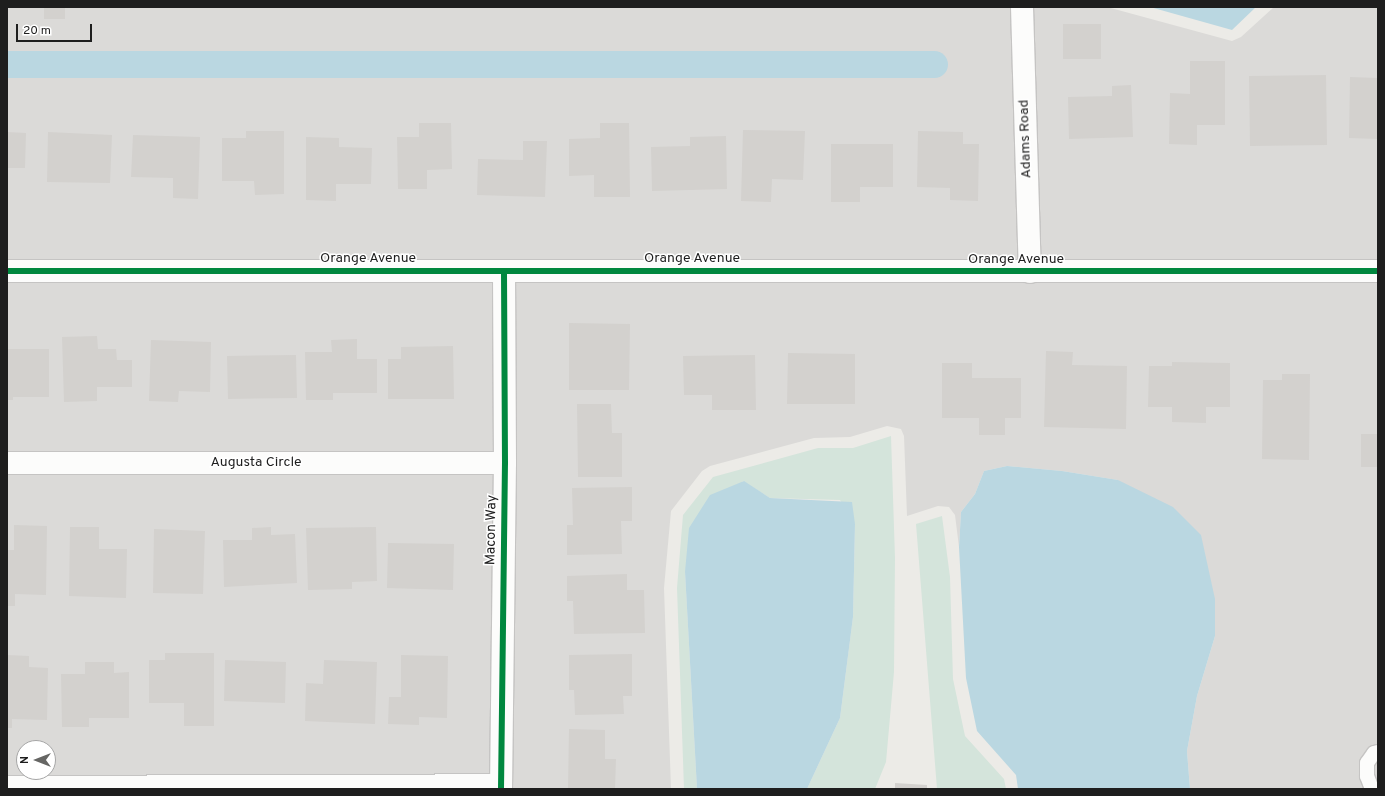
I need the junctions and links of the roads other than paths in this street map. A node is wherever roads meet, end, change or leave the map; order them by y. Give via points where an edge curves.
1 (1022, 7) edge
2 (7, 271) edge
3 (504, 271) junction
4 (1378, 271) edge
5 (1030, 272) junction
6 (7, 463) edge
7 (505, 463) junction
8 (1378, 752) edge
9 (501, 787) edge
10 (7, 788) edge
11 (1372, 789) edge

1 - 5 street, Adams Road
2 - 3 street, Orange Avenue
3 - 5 street, Orange Avenue
3 - 7 street, Macon Way
4 - 5 street, Orange Avenue
6 - 7 street, Augusta Circle
7 - 9 street, Macon Way
8 - 11 lane via 1374,753 1367,763 1367,776
9 - 10 street

